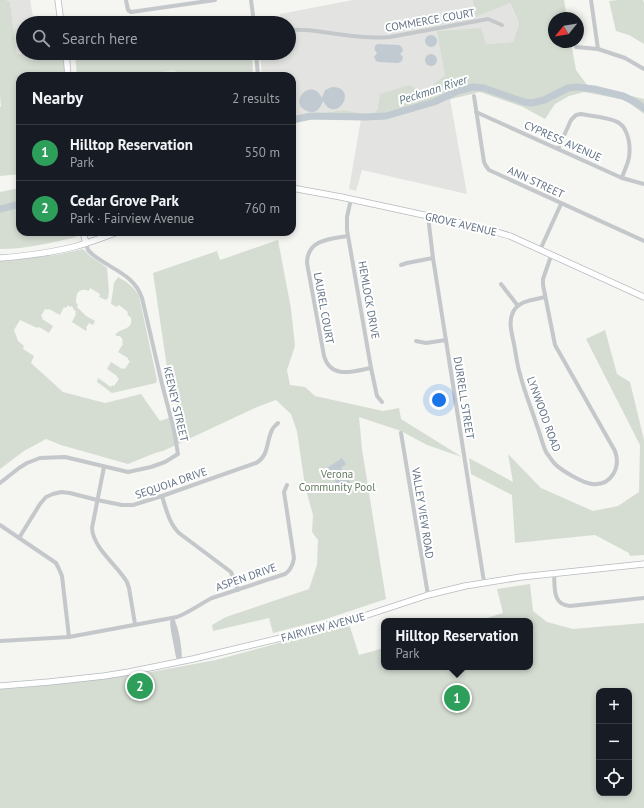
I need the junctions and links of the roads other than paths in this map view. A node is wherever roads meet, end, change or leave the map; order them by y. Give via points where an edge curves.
1 (58, 0) edge
2 (126, 0) edge
3 (168, 0) edge
4 (209, 0) edge
5 (215, 0) edge
6 (251, 0) edge
7 (591, 0) edge
8 (169, 7) junction
9 (60, 16) edge
10 (253, 16) edge
11 (502, 25) dead end
12 (296, 30) edge
13 (584, 48) edge
14 (598, 49) junction
15 (67, 60) edge
16 (257, 60) edge
17 (644, 69) edge
18 (68, 72) edge
19 (258, 72) edge
20 (474, 96) dead end
21 (476, 112) junction
22 (558, 149) junction
23 (622, 178) junction
24 (644, 184) edge
25 (296, 189) edge
26 (351, 199) junction
27 (562, 204) junction
28 (428, 216) junction
29 (84, 236) edge
30 (106, 236) edge
31 (348, 236) junction
32 (644, 241) edge
33 (86, 243) junction
34 (540, 250) junction
35 (551, 256) junction
36 (0, 258) edge
37 (433, 258) junction
38 (401, 265) dead end
39 (501, 284) dead end
40 (545, 297) junction
41 (644, 297) edge
42 (518, 306) junction
43 (446, 340) junction
44 (416, 341) dead end
45 (371, 368) junction
46 (382, 402) dead end
47 (278, 423) dead end
48 (401, 433) dead end
49 (104, 467) junction
50 (0, 483) edge
51 (287, 485) dead end
52 (162, 496) junction
53 (97, 500) junction
54 (0, 525) edge
55 (19, 538) junction
56 (644, 564) edge
57 (554, 573) junction
58 (484, 582) junction
59 (238, 590) junction
60 (428, 595) junction
61 (644, 598) edge
62 (172, 618) junction
63 (136, 624) junction
64 (69, 637) junction
65 (0, 642) edge
66 (180, 662) junction
67 (0, 686) edge

1 - 9 main road
2 - 8 street via 128,10 132,12
3 - 8 street
4 - 5 street
4 - 8 street
6 - 10 street
7 - 14 street
11 - 12 street, COMMERCE COURT via 488,19 382,38
13 - 14 street
14 - 17 street via 625,58
15 - 18 main road
16 - 19 street
20 - 21 street, ANN STREET
21 - 22 street, CYPRESS AVENUE
21 - 27 street, ANN STREET via 487,168
22 - 23 street, CYPRESS AVENUE
22 - 23 street via 571,120 576,115 615,121 626,131 630,149
23 - 24 street, CYPRESS AVENUE
25 - 26 main road, GROVE AVENUE
26 - 28 main road, GROVE AVENUE
26 - 31 street, HEMLOCK DRIVE via 347,222
27 - 32 street, ANN STREET
27 - 34 street
28 - 34 main road, GROVE AVENUE via 510,236
28 - 37 street, DURRELL STREET
29 - 33 main road
30 - 33 main road
31 - 45 street, HEMLOCK DRIVE
31 - 45 street, LAUREL COURT via 317,243 312,247 307,263 326,362 332,368 347,373
33 - 36 main road via 43,253
33 - 49 street, KEENEY STREET via 94,256 128,277 139,290 178,454 158,465 128,472
34 - 35 main road, GROVE AVENUE
35 - 40 street, LYNWOOD ROAD via 543,279
35 - 41 main road, GROVE AVENUE
37 - 38 street
37 - 43 street, DURRELL STREET
39 - 42 street
40 - 42 street
40 - 42 street, LYNWOOD ROAD via 555,345 616,454 617,464 614,473 602,483 589,484 563,470 547,452 520,374 510,323 512,313
43 - 44 street via 426,343
43 - 58 street, DURRELL STREET
45 - 46 street, HEMLOCK DRIVE via 377,396
47 - 52 street, SEQUOIA DRIVE via 272,429 265,454 260,461
48 - 60 street, VALLEY VIEW ROAD
49 - 50 street, KEENEY STREET via 65,457 44,457 27,463
49 - 53 street
51 - 59 street, ASPEN DRIVE via 284,492 294,558 292,566 285,574
52 - 53 street, SEQUOIA DRIVE via 129,505
52 - 59 street via 174,528 232,572
53 - 55 street, SEQUOIA DRIVE via 61,492 46,497
53 - 63 street via 93,536 127,582
54 - 55 street
55 - 64 street via 56,563 60,569
56 - 57 main road, FAIRVIEW AVENUE
57 - 58 main road, FAIRVIEW AVENUE
57 - 61 street via 556,597 566,606
58 - 60 main road, FAIRVIEW AVENUE
59 - 62 street, ASPEN DRIVE via 212,598 186,614
60 - 66 main road, FAIRVIEW AVENUE via 361,617
62 - 63 street, ASPEN DRIVE
62 - 66 street
63 - 64 street, ASPEN DRIVE
64 - 65 street, ASPEN DRIVE
66 - 67 main road, FAIRVIEW AVENUE via 93,677

